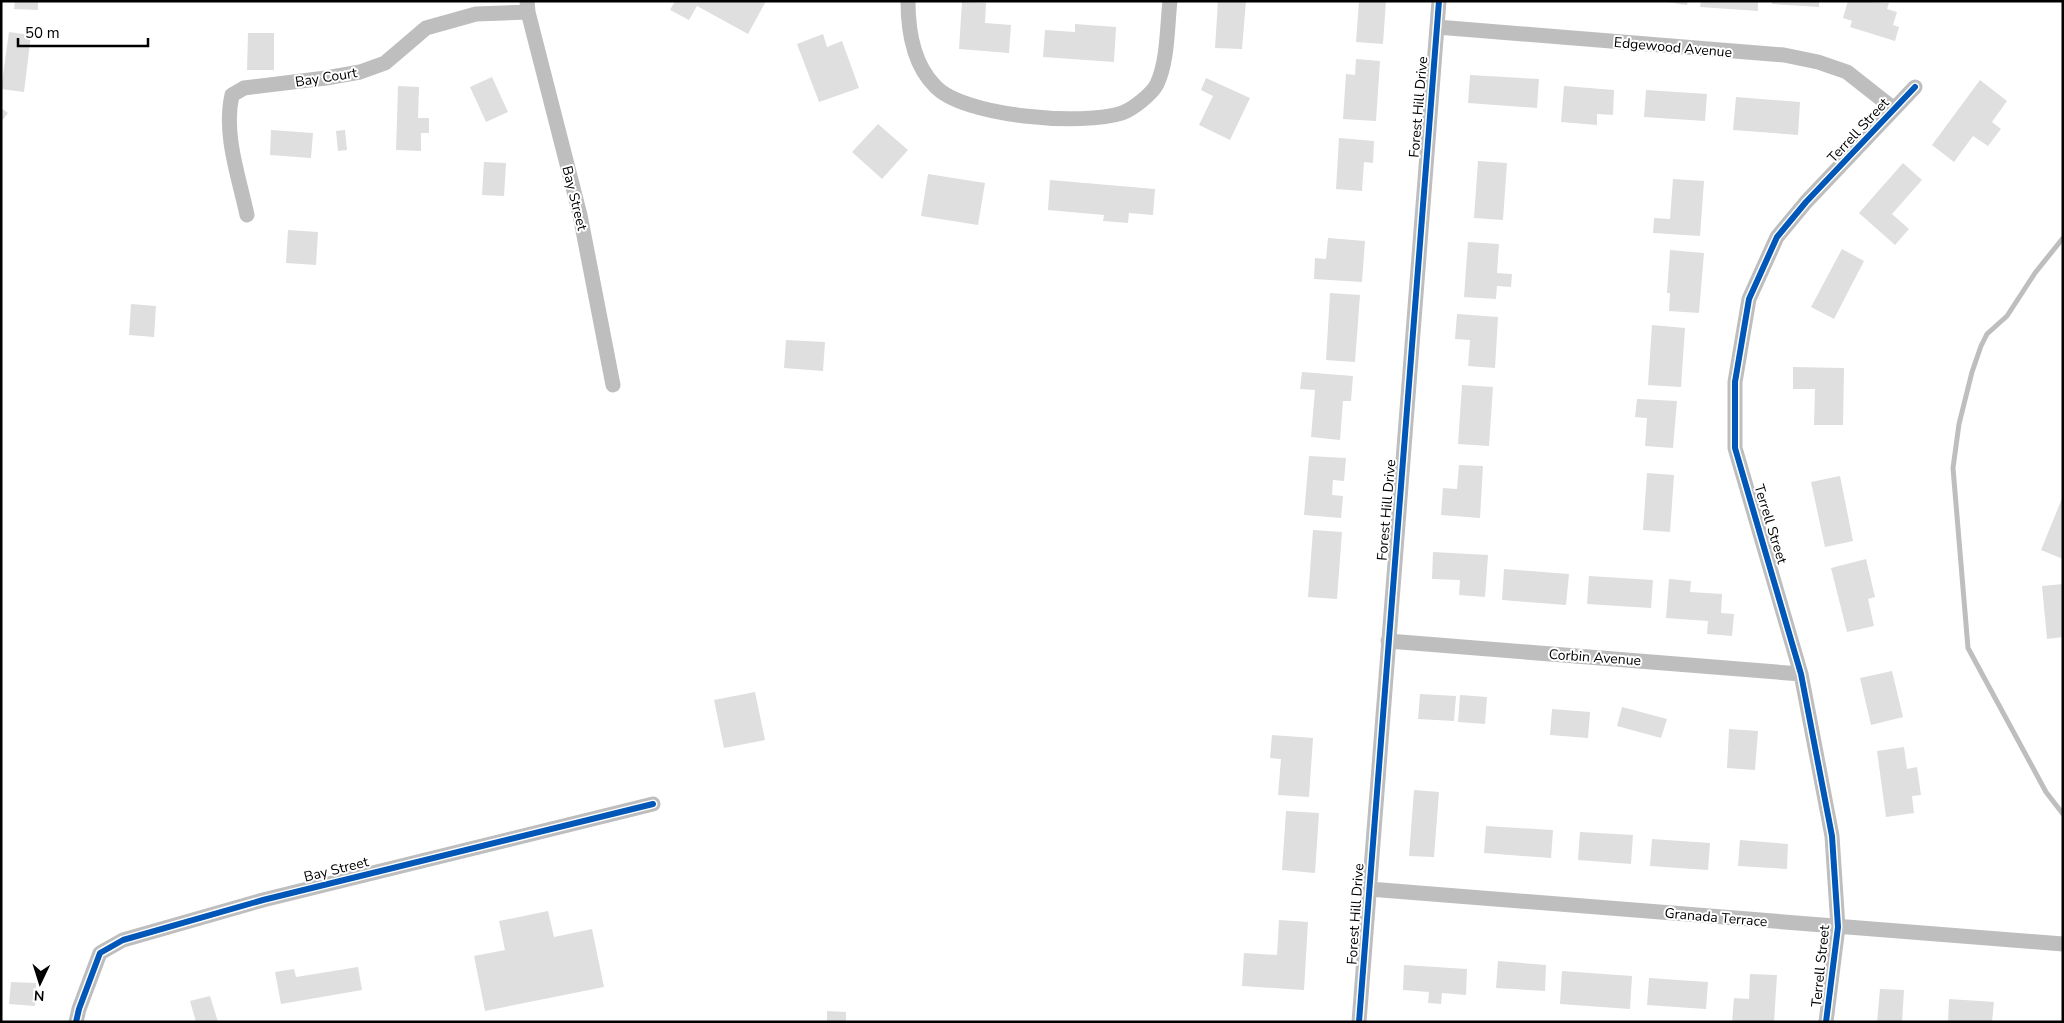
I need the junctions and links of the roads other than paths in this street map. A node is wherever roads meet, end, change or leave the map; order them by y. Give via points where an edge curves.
1 (908, 1) edge
2 (1170, 1) edge
3 (1439, 1) edge
4 (527, 7) edge
5 (1437, 27) junction
6 (1915, 88) dead end
7 (1894, 109) junction
8 (247, 215) dead end
9 (613, 386) dead end
10 (1388, 641) junction
11 (1801, 674) junction
12 (653, 804) dead end
13 (1369, 889) junction
14 (1838, 927) junction
15 (2063, 944) edge
16 (76, 1022) edge
17 (1359, 1022) edge
18 (1826, 1022) edge

1 - 2 street via 909,34 921,66 935,87 956,102 1036,117 1094,119 1124,113 1156,85 1164,58
3 - 5 street, Forest Hill Drive
4 - 8 street, Bay Court via 476,14 426,28 385,63 360,72 244,88 232,95 229,126
4 - 9 street, Bay Street via 580,215
5 - 7 street, Edgewood Avenue via 1793,57 1847,72
5 - 10 street, Forest Hill Drive
6 - 7 street, Terrell Street
7 - 11 street, Terrell Street via 1777,237 1749,299 1735,382 1735,448
10 - 11 street, Corbin Avenue
10 - 13 street, Forest Hill Drive
11 - 14 street, Terrell Street via 1832,836
12 - 16 street, Bay Street via 263,900 123,940 100,953
13 - 14 street, Granada Terrace
13 - 17 street, Forest Hill Drive
14 - 15 street, Granada Terrace
14 - 18 street, Terrell Street

